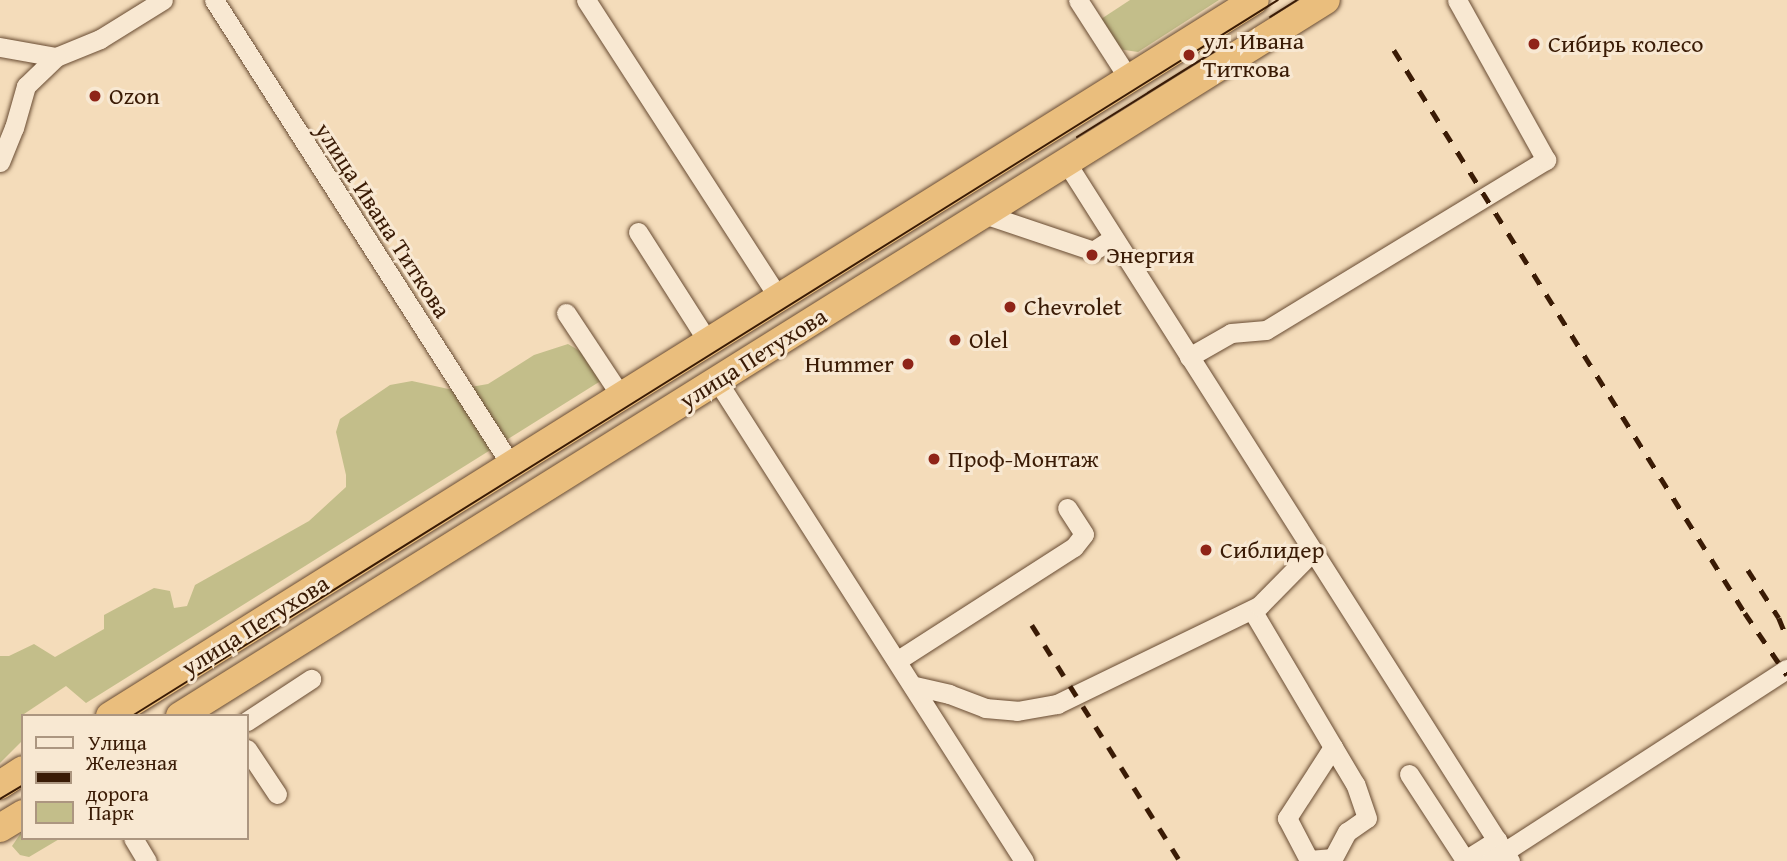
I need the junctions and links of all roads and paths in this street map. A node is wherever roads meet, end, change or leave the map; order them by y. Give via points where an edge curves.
1 (163, 0) edge
2 (214, 0) edge
3 (586, 0) edge
4 (1078, 0) edge
5 (1255, 0) edge
6 (1326, 0) edge
7 (1457, 0) edge
8 (1210, 28) junction
9 (0, 47) edge
10 (57, 57) junction
11 (1230, 60) junction
12 (1129, 79) junction
13 (0, 162) edge
14 (1066, 162) junction
15 (984, 214) junction
16 (638, 232) dead end
17 (1113, 238) junction
18 (779, 298) junction
19 (566, 313) dead end
20 (708, 342) junction
21 (1189, 357) junction
22 (716, 379) junction
23 (621, 396) junction
24 (511, 465) junction
25 (1067, 508) dead end
26 (1313, 551) junction
27 (1252, 610) junction
28 (898, 660) junction
29 (1787, 669) edge
30 (311, 679) dead end
31 (915, 686) junction
32 (113, 714) edge
33 (183, 714) edge
34 (248, 720) edge
35 (1333, 747) junction
36 (248, 750) edge
37 (21, 771) edge
38 (1409, 774) dead end
39 (0, 785) edge
40 (277, 794) dead end
41 (21, 815) edge
42 (0, 828) edge
43 (134, 840) edge
44 (1500, 854) edge
45 (147, 861) edge
46 (1024, 861) edge

1 - 10 street via 100,39
2 - 24 street, улица Ивана Титкова
3 - 18 street
4 - 12 street
5 - 8 highway, улица Петухова
6 - 11 highway, улица Петухова
7 - 21 street via 1546,160 1266,330 1231,333
8 - 11 highway via 1225,45
8 - 12 highway, улица Петухова
9 - 10 street
10 - 13 street via 26,86
11 - 14 highway, улица Петухова
12 - 18 highway, улица Петухова
14 - 15 highway, улица Петухова
14 - 17 street
15 - 17 street via 1093,251
15 - 22 highway, улица Петухова
16 - 20 street
17 - 21 street
18 - 20 highway, улица Петухова
19 - 23 street
20 - 23 highway, улица Петухова
21 - 26 street
22 - 28 street
22 - 33 highway, улица Петухова
23 - 24 highway, улица Петухова
24 - 32 highway, улица Петухова
25 - 28 street via 1084,534 1074,547
26 - 27 street
26 - 44 street
27 - 31 street via 1058,704 1017,711 985,708
27 - 35 street
28 - 31 street
29 - 44 street
30 - 34 street
31 - 46 street
35 - 35 street via 1355,784 1367,818 1347,832 1333,858 1309,860 1287,818
36 - 40 street
37 - 39 highway
38 - 44 street via 1465,860
41 - 42 highway
43 - 45 street

